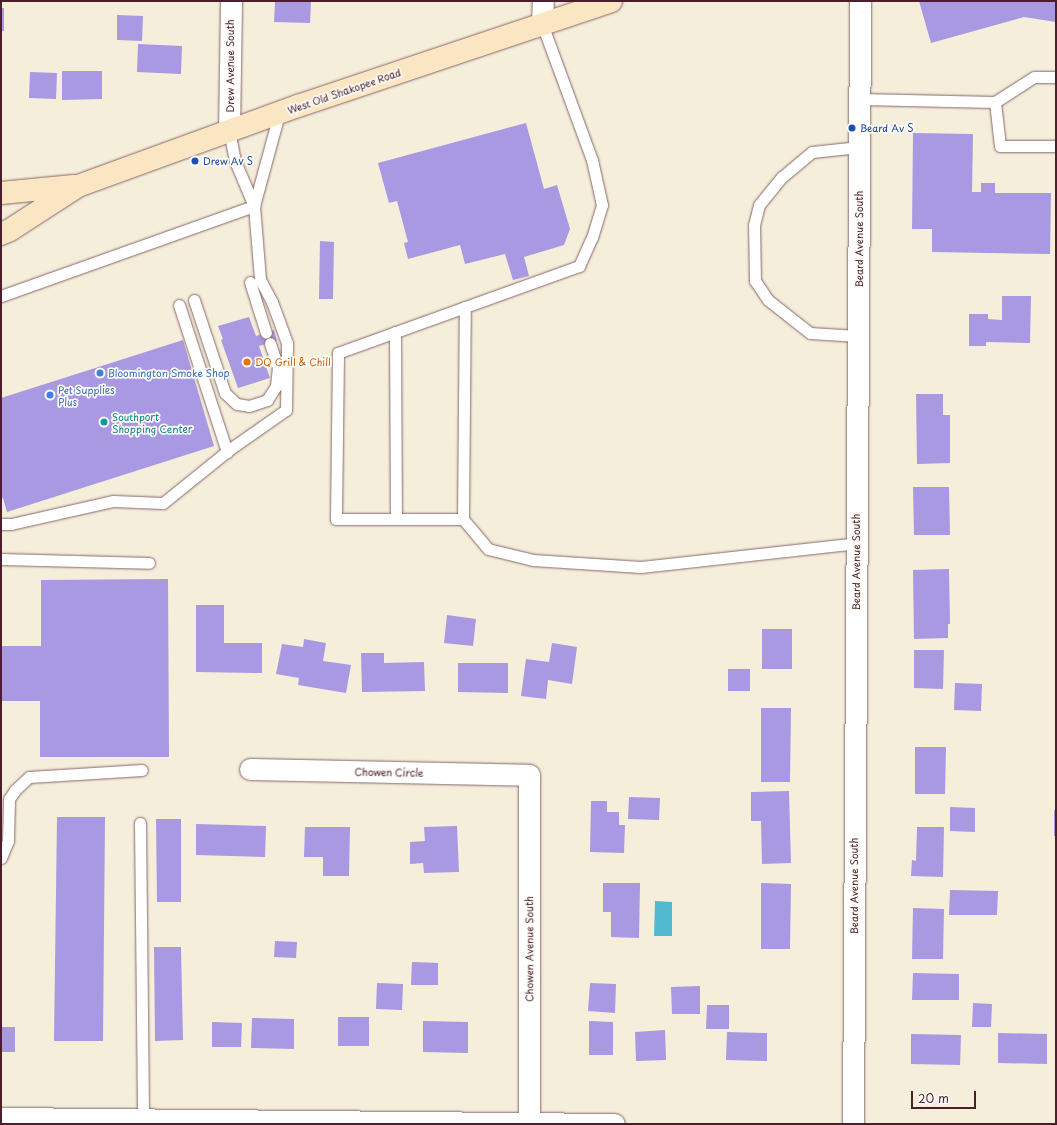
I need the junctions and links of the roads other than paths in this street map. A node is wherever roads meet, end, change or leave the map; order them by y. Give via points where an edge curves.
1 (231, 1) edge
2 (542, 1) edge
3 (611, 1) edge
4 (860, 1) edge
5 (542, 24) junction
6 (1056, 77) edge
7 (860, 99) junction
8 (995, 102) junction
9 (279, 114) junction
10 (229, 132) junction
11 (1056, 146) edge
12 (859, 147) junction
13 (78, 186) junction
14 (1, 193) edge
15 (254, 206) junction
16 (1, 234) edge
17 (255, 281) junction
18 (1, 296) edge
19 (194, 300) dead end
20 (179, 305) dead end
21 (465, 307) junction
22 (395, 332) junction
23 (858, 336) junction
24 (227, 452) junction
25 (396, 519) junction
26 (463, 519) junction
27 (1, 524) edge
28 (857, 543) junction
29 (1, 559) edge
30 (149, 563) dead end
31 (250, 769) dead end
32 (142, 770) dead end
33 (529, 775) joint
34 (140, 823) dead end
35 (1, 858) edge
36 (143, 1119) junction
37 (9, 1120) edge
38 (68, 1121) edge
39 (316, 1122) edge
40 (529, 1123) junction
41 (614, 1124) edge
42 (853, 1124) edge

1 - 10 street, Drew Avenue South
2 - 5 street
3 - 5 main road, West Old Shakopee Road
4 - 7 street, Beard Avenue South
5 - 9 main road, West Old Shakopee Road
5 - 21 lane via 592,160 602,205 580,266
6 - 8 lane via 1034,77
7 - 8 lane
7 - 12 street, Beard Avenue South
8 - 11 lane via 1000,146
9 - 10 main road, West Old Shakopee Road
9 - 15 lane
10 - 13 main road, West Old Shakopee Road
10 - 15 lane via 235,161
12 - 23 street, Beard Avenue South
12 - 23 lane via 812,152 782,177 759,205 754,225 755,281 768,300 810,333
13 - 14 main road, West Old Shakopee Road
13 - 16 main road, West Old Shakopee Road
15 - 17 lane
15 - 18 lane
17 - 19 lane via 268,338 278,368 276,386 267,400 249,406 237,404 225,393
17 - 24 lane via 272,302 287,343 286,410
20 - 24 lane
21 - 22 lane
21 - 26 lane
22 - 25 lane
22 - 25 lane via 338,353 336,519
23 - 28 street, Beard Avenue South
24 - 27 lane via 163,503 113,501 11,524
25 - 26 lane
26 - 28 lane via 488,549 533,560 641,567
28 - 42 street, Beard Avenue South
29 - 30 lane
31 - 33 street, Chowen Circle
32 - 35 lane via 29,777 9,799 8,841
33 - 40 street, Chowen Avenue South
34 - 36 lane
36 - 38 street
36 - 39 street
37 - 38 street
39 - 40 street
40 - 41 street

